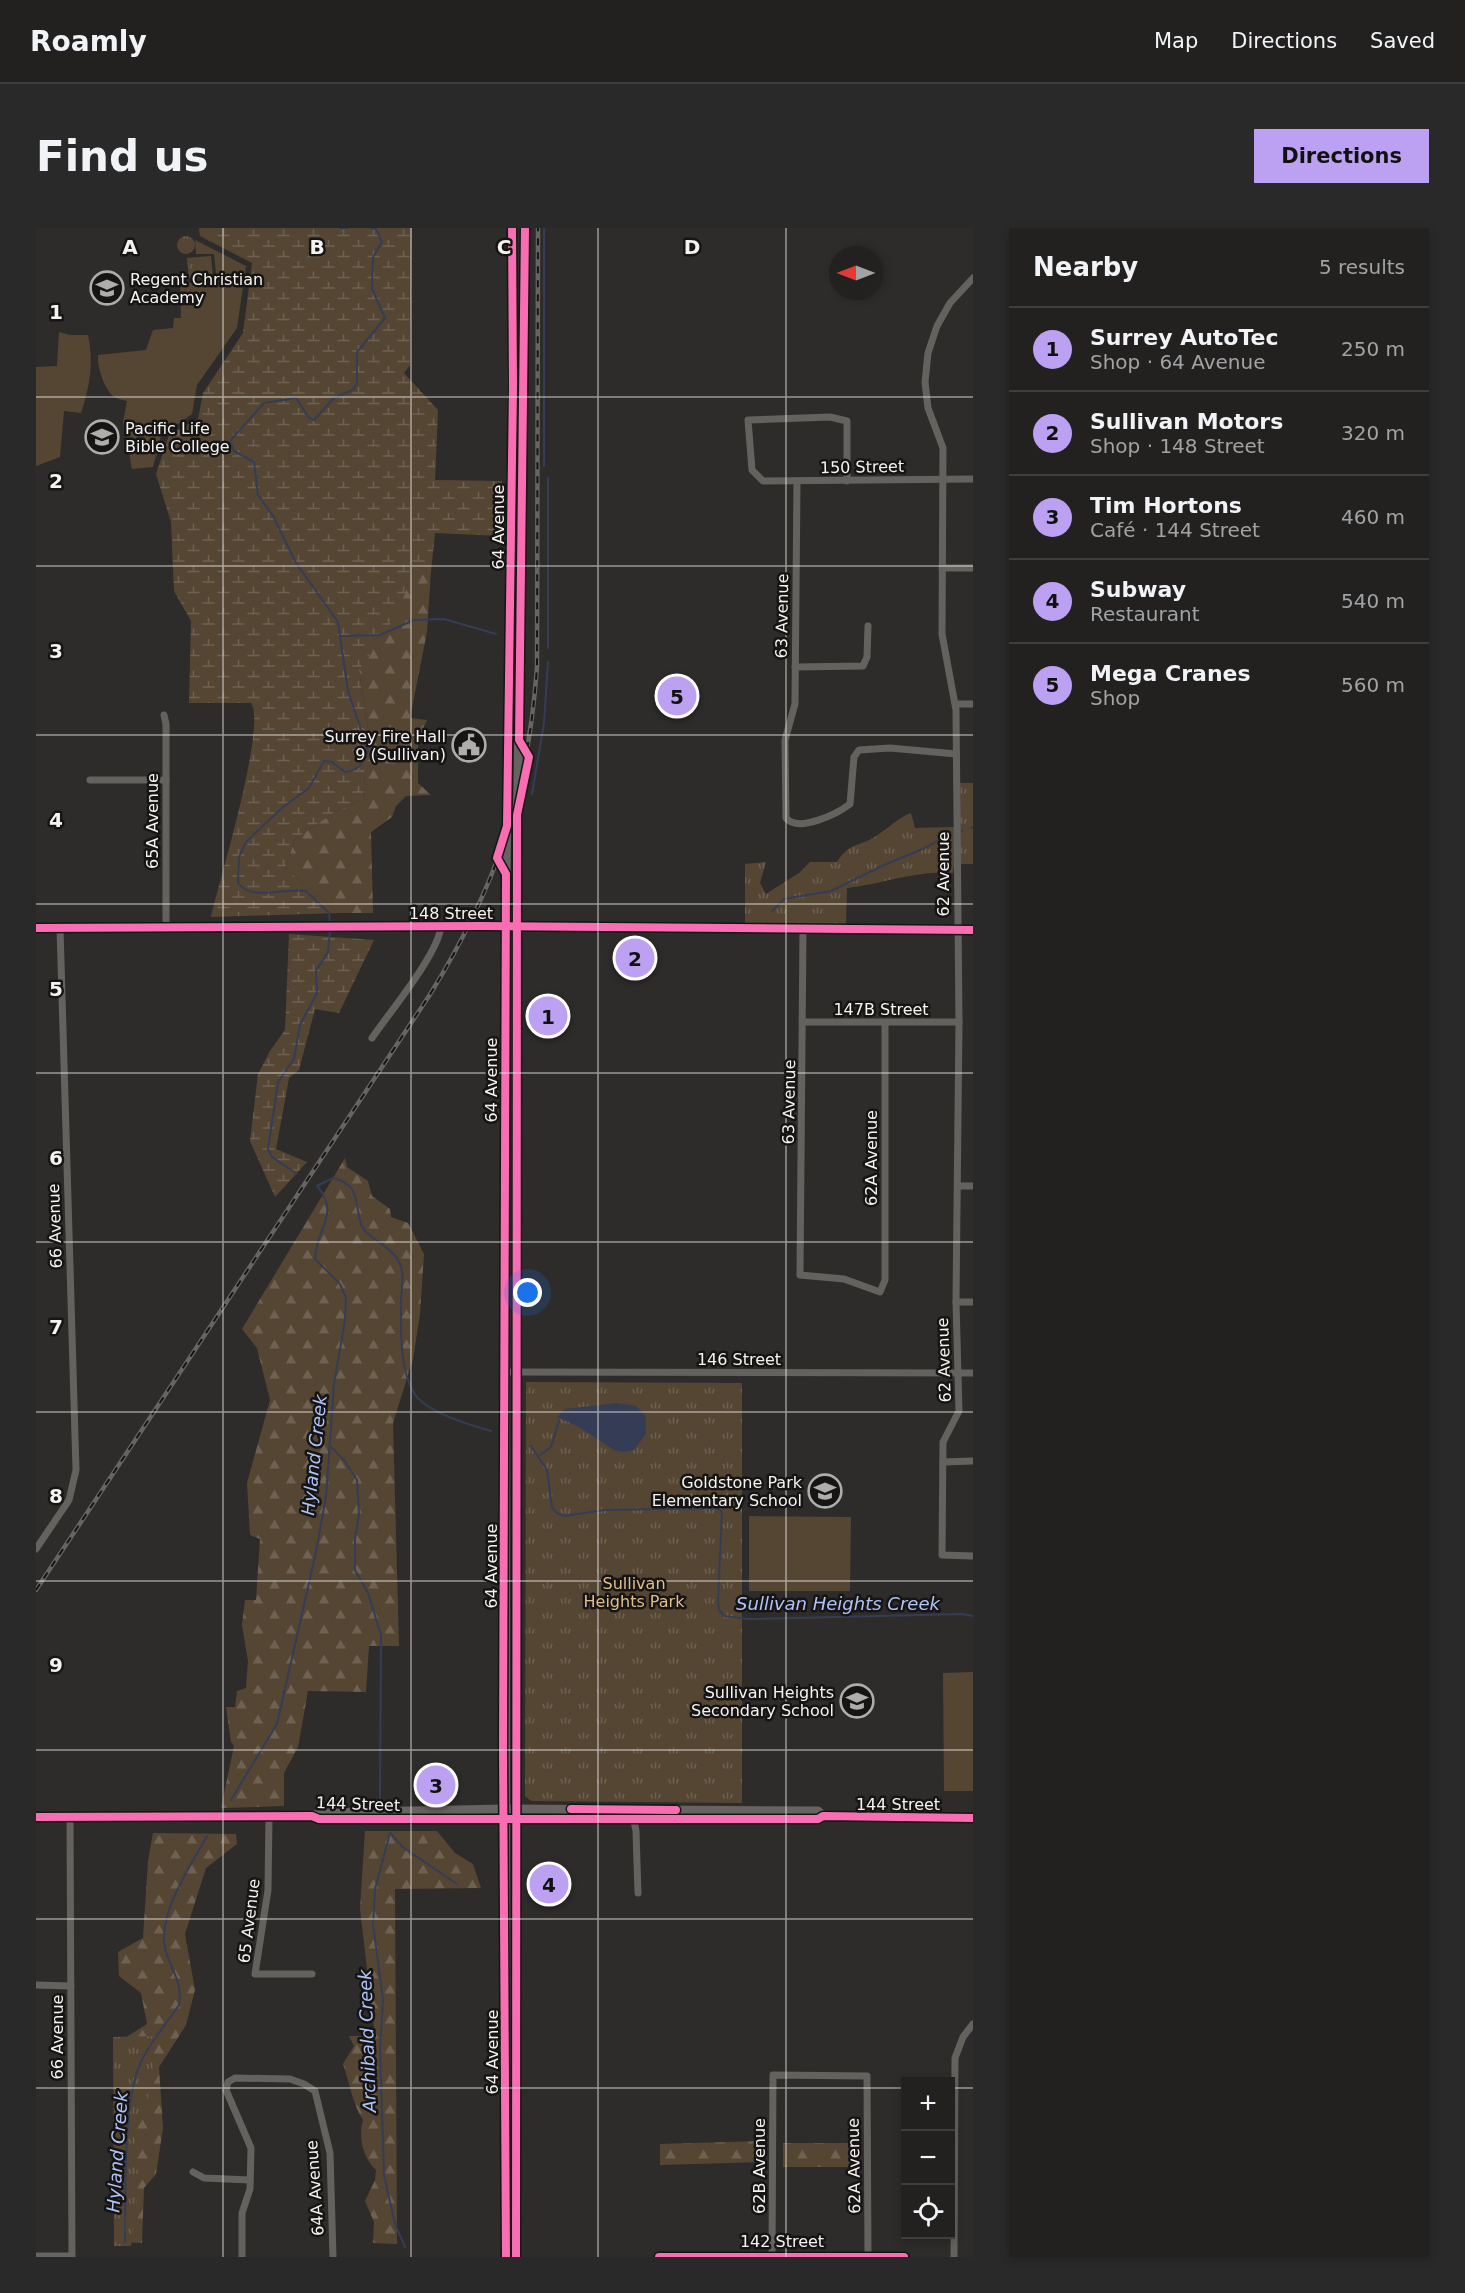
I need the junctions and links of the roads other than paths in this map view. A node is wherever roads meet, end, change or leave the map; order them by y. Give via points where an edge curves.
1 (512, 228) edge
2 (525, 228) edge
3 (972, 283) edge
4 (943, 479) junction
5 (973, 479) edge
6 (846, 481) junction
7 (797, 482) junction
8 (942, 568) junction
9 (973, 568) edge
10 (511, 583) junction
11 (522, 583) junction
12 (868, 626) dead end
13 (795, 667) junction
14 (956, 704) junction
15 (973, 704) edge
16 (164, 715) dead end
17 (956, 754) junction
18 (90, 780) dead end
19 (166, 780) junction
20 (441, 926) junction
21 (166, 927) junction
22 (506, 927) junction
23 (516, 927) junction
24 (36, 928) edge
25 (60, 928) junction
26 (803, 928) junction
27 (957, 930) junction
28 (973, 930) edge
29 (803, 1022) junction
30 (959, 1022) junction
31 (885, 1023) junction
32 (372, 1038) dead end
33 (957, 1186) junction
34 (973, 1186) edge
35 (880, 1292) joint
36 (956, 1302) junction
37 (973, 1302) edge
38 (504, 1372) junction
39 (515, 1372) junction
40 (958, 1373) junction
41 (973, 1373) edge
42 (973, 1461) edge
43 (942, 1462) junction
44 (36, 1549) edge
45 (973, 1556) edge
46 (504, 1583) junction
47 (516, 1642) junction
48 (505, 1658) junction
49 (516, 1706) junction
50 (504, 1809) junction
51 (517, 1809) junction
52 (617, 1810) junction
53 (269, 1816) junction
54 (314, 1816) junction
55 (823, 1816) junction
56 (36, 1817) edge
57 (70, 1817) junction
58 (973, 1818) edge
59 (517, 1819) junction
60 (504, 1820) junction
61 (633, 1821) junction
62 (638, 1893) dead end
63 (505, 1927) junction
64 (312, 1974) dead end
65 (36, 1986) edge
66 (71, 1986) junction
67 (517, 1999) junction
68 (973, 2024) edge
69 (867, 2076) joint
70 (193, 2172) dead end
71 (250, 2180) junction
72 (36, 2257) edge
73 (71, 2257) edge
74 (242, 2257) edge
75 (333, 2257) edge
76 (506, 2257) edge
77 (516, 2257) edge
78 (659, 2257) edge
79 (772, 2257) edge
80 (868, 2257) edge
81 (904, 2257) edge
82 (954, 2257) edge

1 - 10 main road, 64 Avenue
2 - 11 main road, 64 Avenue
3 - 4 street, 62 Avenue via 944,312 926,363 928,408 942,441
4 - 5 street, 150 Street
4 - 6 street, 150 Street
4 - 8 street, 62 Avenue
6 - 7 street, 150 Street
6 - 7 street, 150 Street via 847,421 830,417 748,420 754,474 763,481
7 - 13 street, 63 Avenue
8 - 9 street
8 - 14 street, 62 Avenue via 942,634
10 - 11 main road
10 - 22 main road, 64 Avenue
11 - 23 main road, 64 Avenue
12 - 13 street via 863,666
13 - 17 street, 63 Avenue via 795,704 785,740 788,821 809,822 850,804 855,753 865,749
14 - 15 street
14 - 17 street, 62 Avenue
16 - 19 street, 65A Avenue
17 - 27 street, 62 Avenue
18 - 19 street
19 - 21 street, 65A Avenue
20 - 21 main road, 148 Street
20 - 22 main road, 148 Street
20 - 32 street via 426,960
21 - 25 main road, 148 Street
22 - 23 main road, 148 Street
22 - 38 main road, 64 Avenue
23 - 26 main road, 148 Street
23 - 39 main road, 64 Avenue
24 - 25 main road, 148 Street
25 - 44 street, 66 Avenue via 76,1470 69,1500
26 - 27 main road, 148 Street
26 - 29 street, 63 Avenue
27 - 28 main road, 148 Street
27 - 30 street, 62 Avenue
29 - 31 street, 147B Street
29 - 35 street, 63 Avenue via 800,1275 844,1279
30 - 31 street, 147B Street
30 - 33 street, 62 Avenue
31 - 35 street, 62A Avenue via 885,1280
33 - 34 street
33 - 36 street, 62 Avenue
36 - 37 street
36 - 40 street, 62 Avenue
38 - 39 street, 146 Street
38 - 46 main road, 64 Avenue
39 - 40 street, 146 Street
39 - 47 main road, 64 Avenue
40 - 41 street, 146 Street
40 - 43 street, 62 Avenue via 959,1411 943,1442
42 - 43 street
43 - 45 street, 62 Avenue via 942,1556
46 - 47 main road via 510,1594 511,1632
46 - 48 main road, 64 Avenue
47 - 49 main road, 64 Avenue
48 - 49 main road via 510,1662 510,1690
48 - 50 main road, 64 Avenue
49 - 51 main road, 64 Avenue
50 - 51 main road, 144 Street
50 - 54 main road, 144 Street
50 - 60 main road, 64 Avenue
51 - 52 main road, 144 Street
51 - 59 main road, 64 Avenue
52 - 55 main road, 144 Street via 818,1811
52 - 61 street
53 - 54 main road, 144 Street
53 - 57 main road, 144 Street
53 - 64 street, 65 Avenue via 268,1890 255,1974
54 - 60 main road, 144 Street
55 - 58 main road, 144 Street
55 - 61 main road, 144 Street
56 - 57 main road, 144 Street
57 - 66 street, 66 Avenue
59 - 60 main road, 144 Street
59 - 61 main road, 144 Street
59 - 67 main road, 64 Avenue
60 - 63 main road, 64 Avenue
61 - 62 street
63 - 67 main road via 511,1951 510,1990
63 - 76 main road, 64 Avenue
65 - 66 street
66 - 73 street, 66 Avenue
67 - 77 main road, 64 Avenue
68 - 82 street via 955,2058
69 - 79 street, 62B Avenue via 773,2075
69 - 80 street, 62A Avenue
70 - 71 street via 204,2178
71 - 74 street via 242,2213
71 - 75 street, 64A Avenue via 250,2144 228,2094 228,2082 235,2078 285,2078 308,2086 316,2095 330,2153
72 - 73 main road
78 - 79 main road, 142 Street
79 - 80 main road, 142 Street
80 - 81 main road, 142 Street

